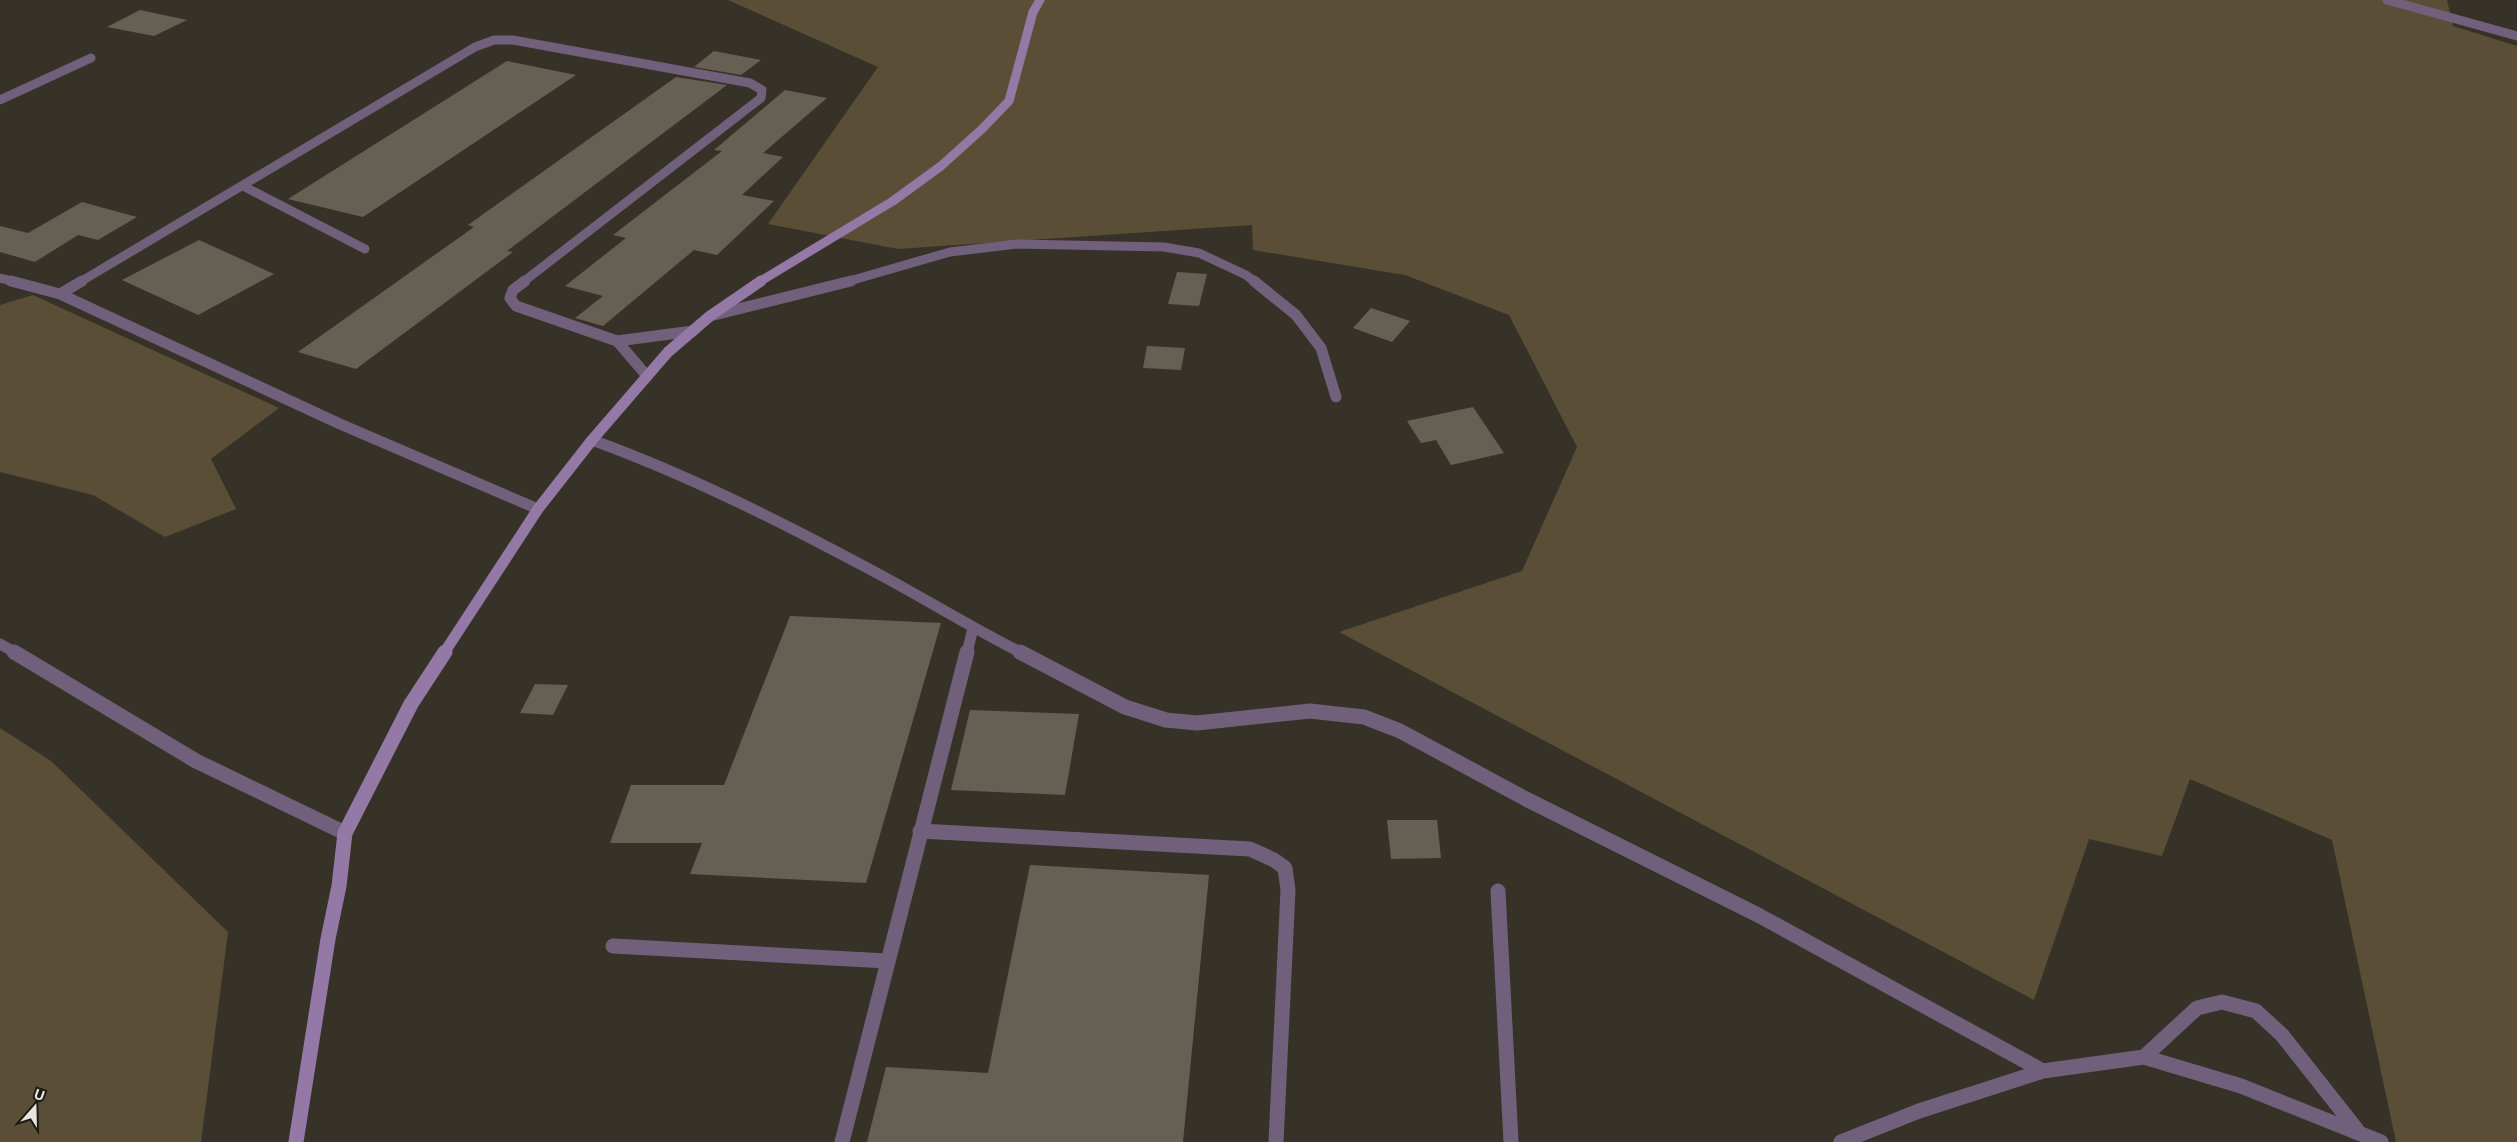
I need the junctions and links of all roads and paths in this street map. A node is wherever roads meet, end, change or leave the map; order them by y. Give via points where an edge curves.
1 (1040, 0) edge
2 (2387, 0) edge
3 (2517, 36) edge
4 (91, 58) dead end
5 (0, 100) edge
6 (244, 186) junction
7 (365, 249) dead end
8 (0, 278) edge
9 (60, 294) junction
10 (710, 316) junction
11 (693, 331) junction
12 (616, 341) junction
13 (647, 376) junction
14 (1336, 397) dead end
15 (592, 440) junction
16 (538, 509) junction
17 (973, 628) junction
18 (0, 644) edge
19 (920, 831) junction
20 (345, 833) junction
21 (1498, 891) dead end
22 (613, 946) dead end
23 (887, 960) junction
24 (2144, 1057) junction
25 (2043, 1071) junction
26 (2358, 1132) junction
27 (296, 1142) edge
28 (842, 1142) edge
29 (1276, 1142) edge
30 (1511, 1142) edge
31 (1841, 1142) edge
32 (2381, 1142) edge

1 - 10 main road via 1033,12 1008,101 982,130 941,166 893,201 774,272
2 - 3 lane
4 - 5 lane
6 - 7 lane
6 - 9 lane
6 - 12 lane via 475,48 494,40 513,40 750,83 762,90 761,98 513,290 510,298 516,306
8 - 9 lane
9 - 16 lane via 340,424
10 - 11 main road
10 - 14 lane via 837,285 950,252 1017,244 1164,247 1199,253 1246,275 1296,315 1321,348
11 - 12 lane
11 - 13 main road
12 - 13 lane
13 - 15 main road
15 - 16 main road
15 - 17 lane via 747,505 888,578
16 - 20 main road via 410,704
17 - 19 lane
17 - 25 lane via 1126,707 1166,720 1197,723 1310,711 1364,717 1400,731 1526,799 1760,916
18 - 20 lane via 196,761
19 - 23 lane
19 - 29 lane via 1250,849 1285,868 1288,890
20 - 27 main road
21 - 30 lane
22 - 23 lane
23 - 28 lane
24 - 25 lane
24 - 26 lane via 2241,1086
24 - 26 lane via 2197,1008 2222,1002 2256,1011 2282,1035
25 - 31 lane via 1919,1111
26 - 32 lane

